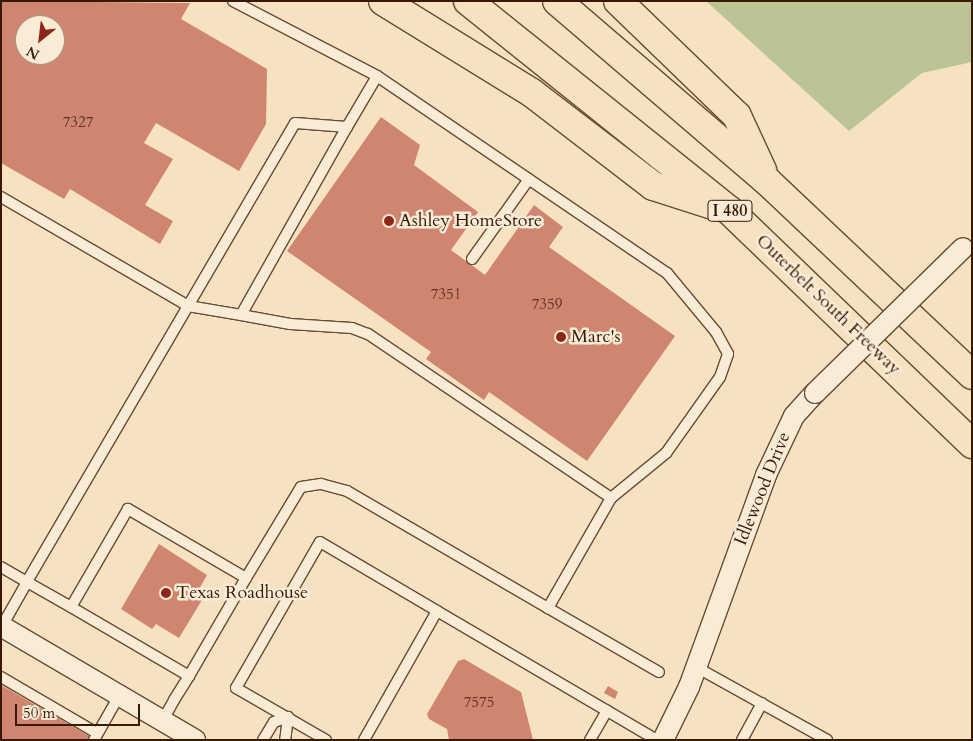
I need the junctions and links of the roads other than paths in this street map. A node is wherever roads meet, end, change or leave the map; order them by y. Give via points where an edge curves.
1 (233, 1) edge
2 (383, 1) edge
3 (468, 1) edge
4 (557, 1) edge
5 (618, 1) edge
6 (377, 76) junction
7 (347, 126) junction
8 (529, 179) junction
9 (767, 181) junction
10 (1, 197) edge
11 (730, 210) junction
12 (967, 244) edge
13 (472, 259) dead end
14 (188, 306) junction
15 (241, 315) junction
16 (972, 375) edge
17 (972, 444) edge
18 (611, 498) junction
19 (1, 567) edge
20 (246, 578) junction
21 (27, 582) junction
22 (71, 607) junction
23 (548, 608) junction
24 (437, 611) junction
25 (2, 626) edge
26 (696, 667) junction
27 (659, 672) dead end
28 (189, 676) junction
29 (1, 678) edge
30 (120, 694) junction
31 (762, 703) junction
32 (607, 710) junction
33 (288, 718) junction
34 (163, 720) junction
35 (96, 736) edge
36 (194, 740) edge
37 (263, 740) edge
38 (285, 740) edge
39 (326, 740) edge
40 (364, 740) edge
41 (590, 740) edge
42 (657, 740) edge
43 (663, 740) edge
44 (742, 740) edge
45 (827, 740) edge

1 - 6 lane
2 - 11 highway via 532,93 654,186
3 - 11 highway, Outerbelt South Freeway / I 480
4 - 9 highway, I 480
5 - 9 highway via 737,116
6 - 7 lane
6 - 8 lane
7 - 14 lane via 295,123
7 - 15 lane
8 - 13 lane
8 - 18 lane via 667,273 728,354 720,377 666,453
9 - 16 highway, I 480
10 - 14 lane
11 - 17 highway, Outerbelt South Freeway / I 480
12 - 26 street, Idlewood Drive, bridge via 794,416 766,475
14 - 15 lane
14 - 21 lane
15 - 18 lane via 352,328 368,334
18 - 23 lane
19 - 21 lane
20 - 22 lane via 128,509
20 - 23 lane via 301,487 321,484 347,491
20 - 28 lane
21 - 22 lane
21 - 25 lane
22 - 28 lane
23 - 27 lane
24 - 32 lane
24 - 33 lane via 320,542 236,688
24 - 40 lane
25 - 30 street
26 - 31 lane
26 - 43 street, Idlewood Drive
28 - 34 lane
29 - 35 lane
30 - 34 street
30 - 35 lane
31 - 44 lane
31 - 45 lane
32 - 41 lane
32 - 42 lane
33 - 37 lane via 274,722
33 - 38 lane
33 - 39 lane
34 - 36 street

